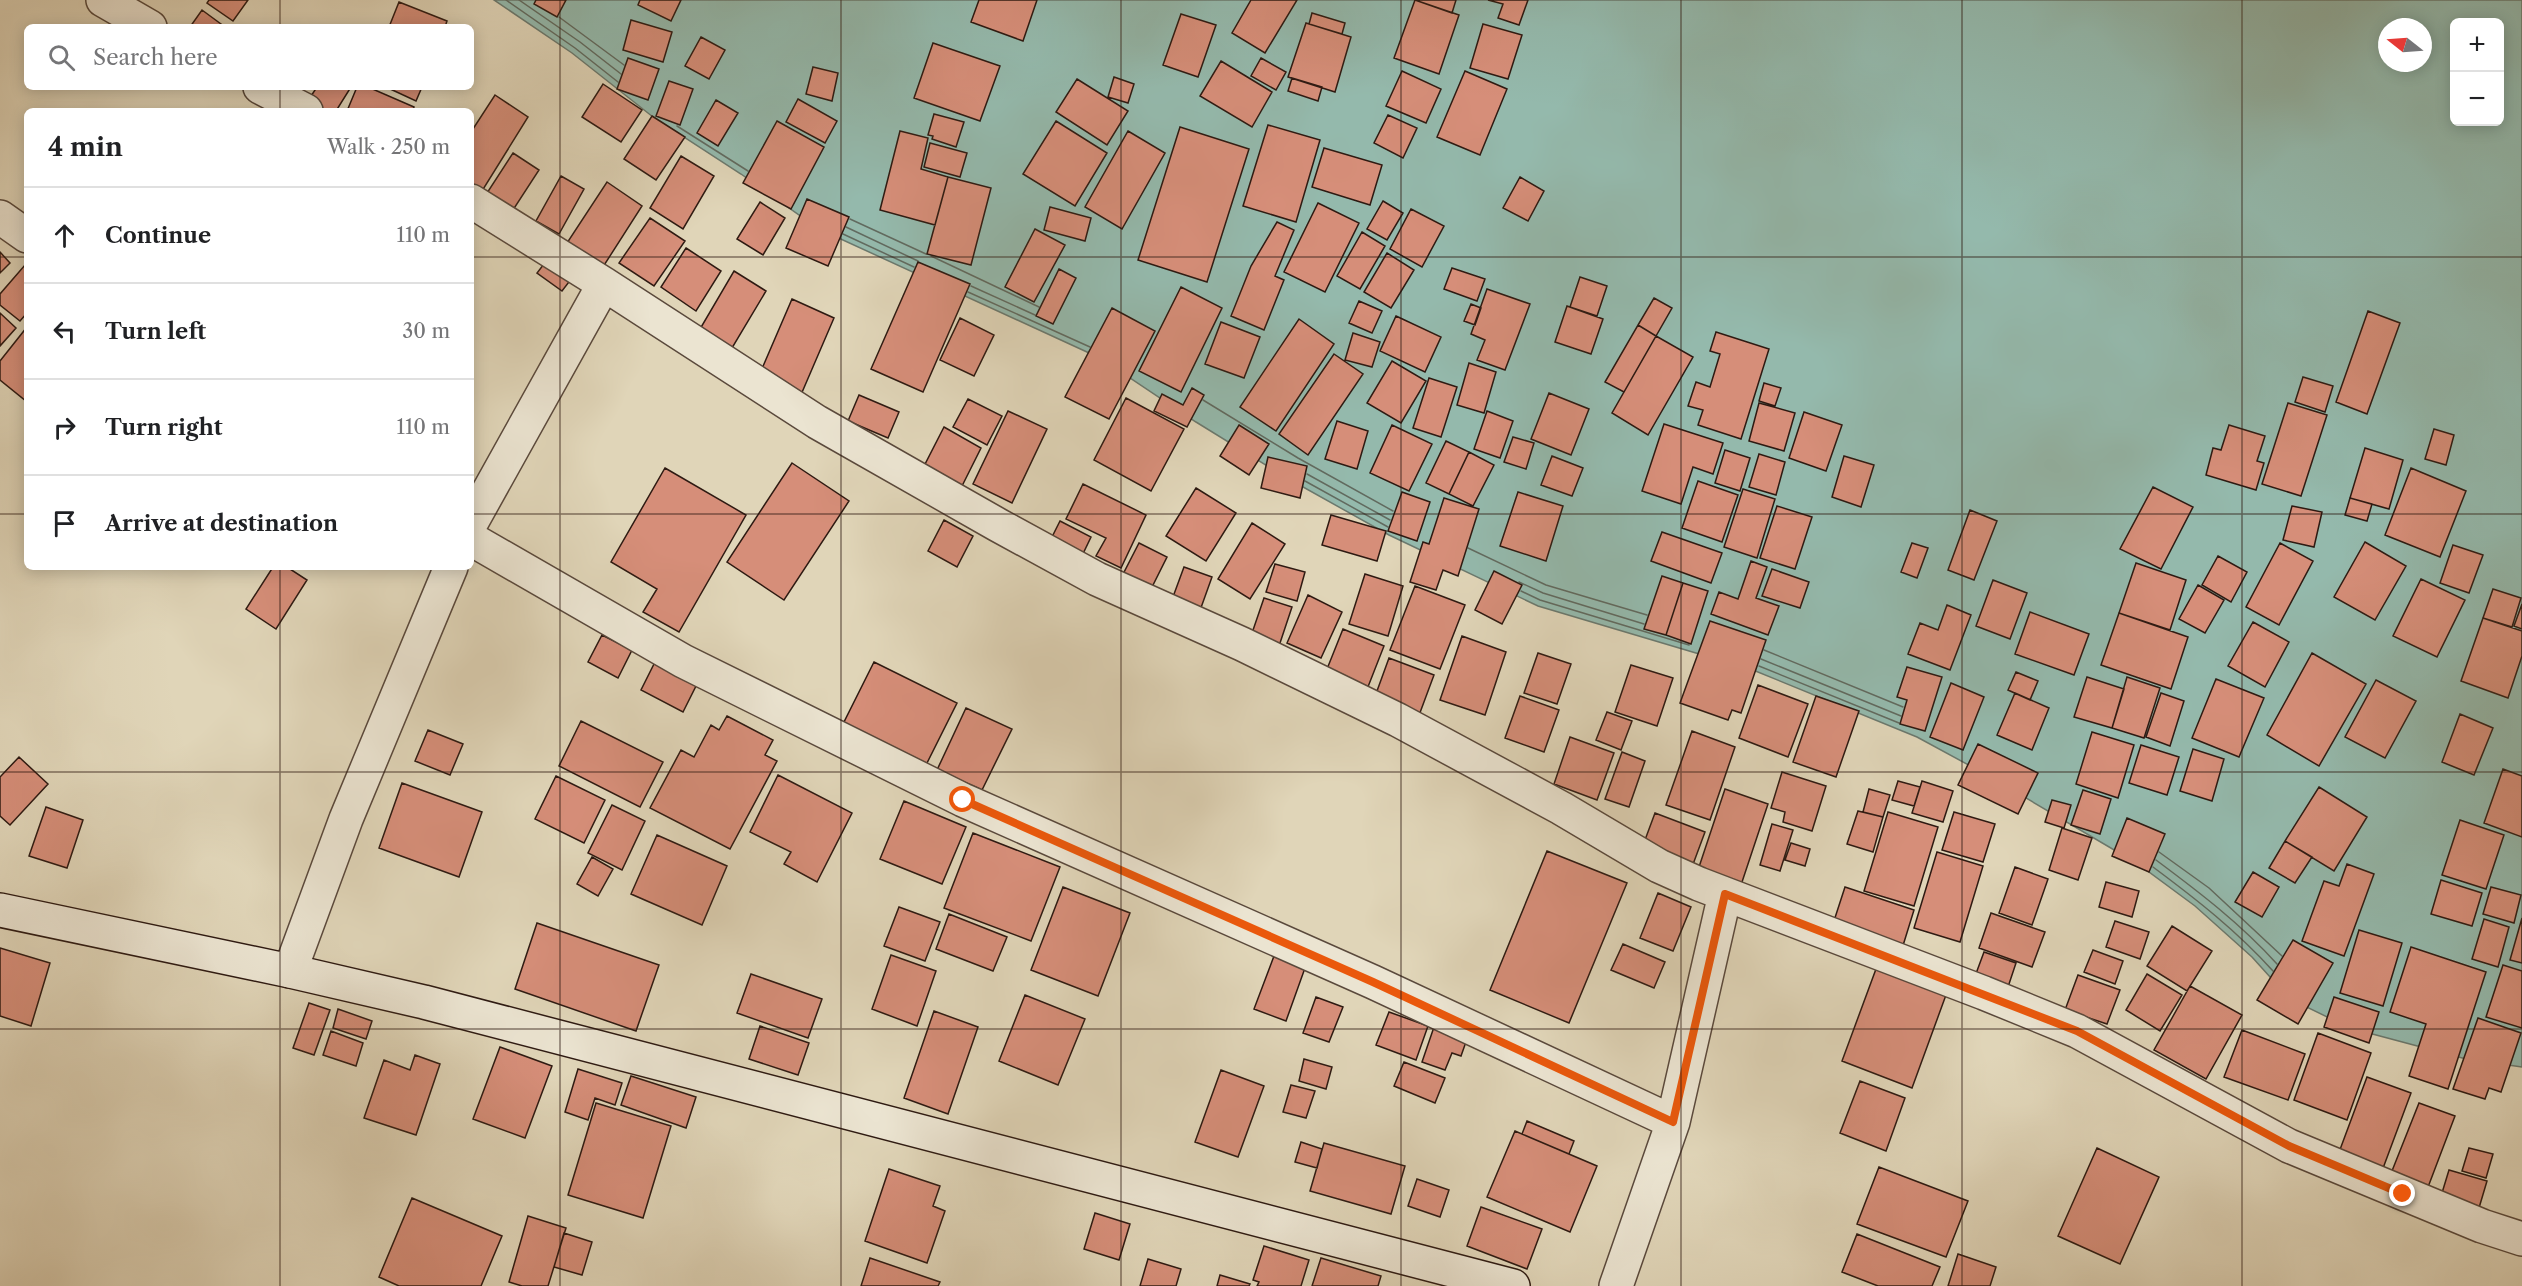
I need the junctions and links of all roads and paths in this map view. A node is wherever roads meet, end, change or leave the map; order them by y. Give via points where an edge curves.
1 (103, 0) edge
2 (145, 24) edge
3 (266, 90) edge
4 (300, 108) edge
5 (474, 203) edge
6 (0, 217) edge
7 (24, 234) edge
8 (604, 284) junction
9 (474, 517) edge
10 (474, 542) edge
11 (449, 570) edge
12 (1725, 894) junction
13 (0, 910) edge
14 (290, 970) junction
15 (1673, 1122) junction
16 (2522, 1239) edge
17 (1513, 1286) edge
18 (1616, 1286) edge

1 - 2 street
3 - 4 street
5 - 8 street
6 - 7 street
8 - 9 street
8 - 12 street via 817,422 1097,579 1398,720 1659,866
10 - 15 street via 683,661 963,800 1373,982
11 - 14 street via 346,819
12 - 15 street
12 - 16 street via 2077,1031 2289,1146
13 - 14 street
14 - 17 street
15 - 18 street

